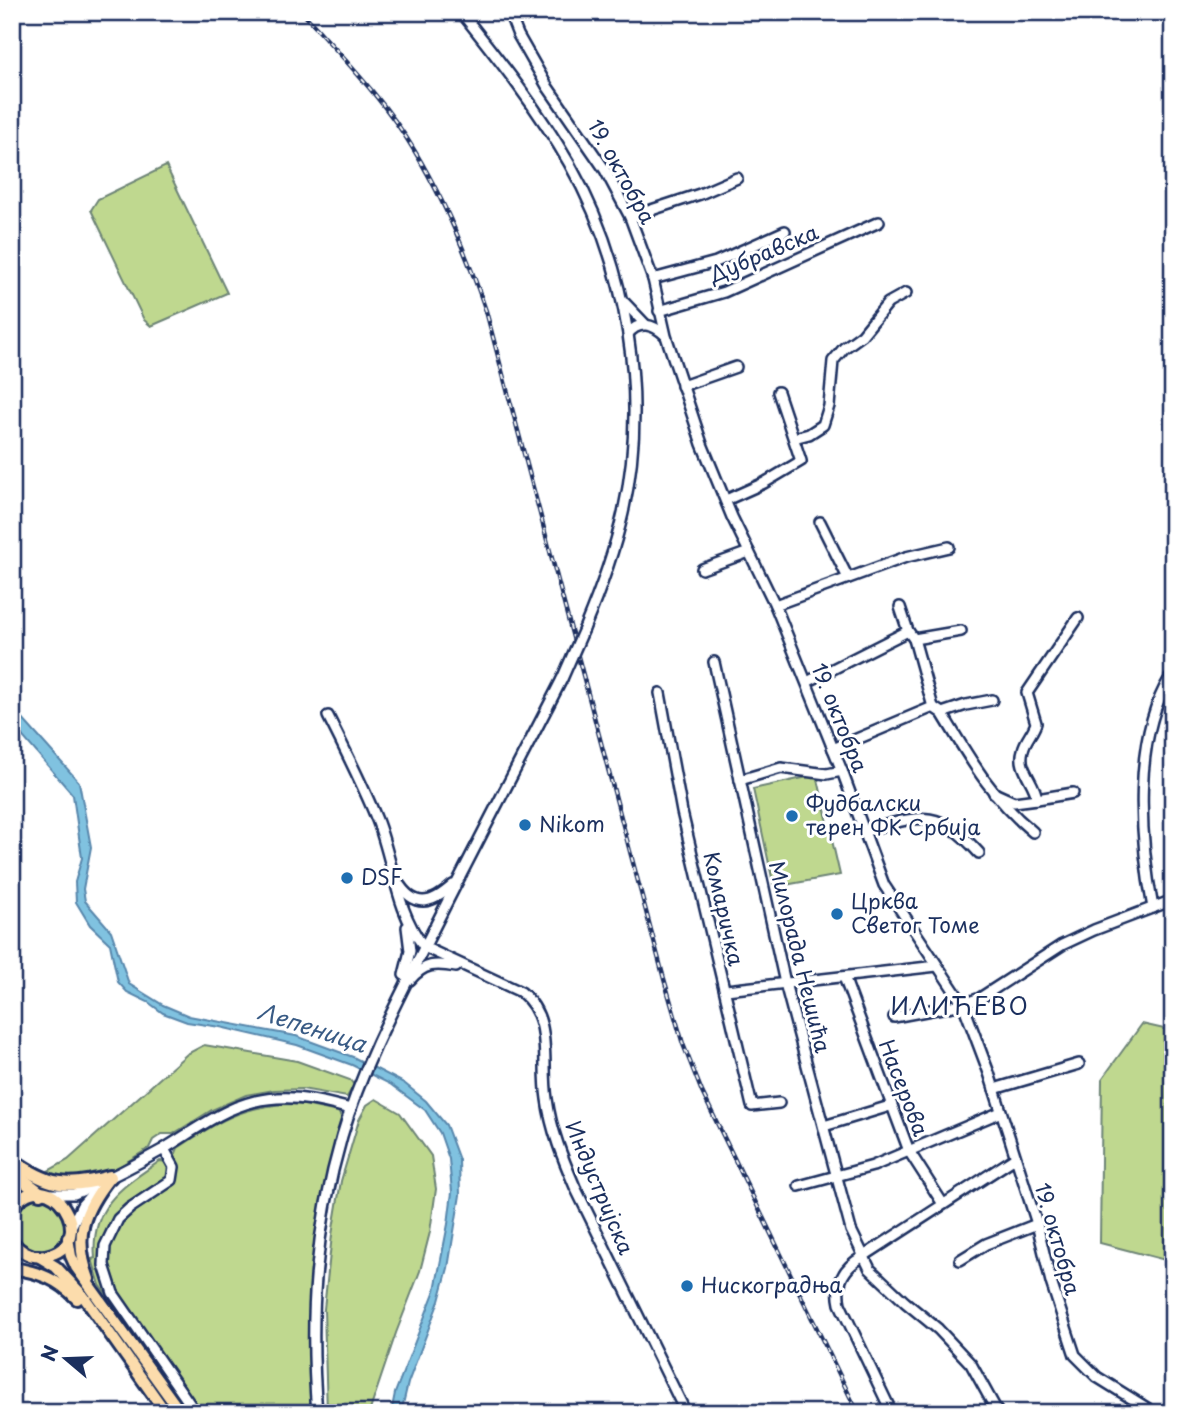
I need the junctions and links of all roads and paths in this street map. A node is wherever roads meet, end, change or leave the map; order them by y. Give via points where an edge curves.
1 (461, 12) edge
2 (509, 12) edge
3 (737, 178) dead end
4 (630, 217) junction
5 (879, 222) dead end
6 (785, 231) dead end
7 (653, 279) junction
8 (906, 293) dead end
9 (622, 298) junction
10 (660, 314) junction
11 (649, 325) junction
12 (628, 334) junction
13 (666, 336) junction
14 (736, 367) dead end
15 (682, 386) junction
16 (778, 392) dead end
17 (794, 438) junction
18 (726, 500) junction
19 (820, 522) dead end
20 (949, 547) dead end
21 (749, 552) junction
22 (702, 569) dead end
23 (848, 578) junction
24 (775, 604) junction
25 (900, 607) dead end
26 (1078, 618) dead end
27 (961, 631) dead end
28 (911, 635) junction
29 (714, 662) dead end
30 (1170, 678) dead end
31 (807, 682) junction
32 (660, 693) dead end
33 (992, 701) dead end
34 (933, 707) junction
35 (942, 713) junction
36 (328, 716) dead end
37 (833, 750) junction
38 (842, 771) junction
39 (740, 780) junction
40 (994, 793) junction
41 (1073, 793) dead end
42 (1037, 799) junction
43 (864, 831) junction
44 (1033, 832) dead end
45 (979, 853) dead end
46 (392, 875) junction
47 (456, 881) junction
48 (1173, 900) edge
49 (1153, 908) junction
50 (405, 915) junction
51 (435, 925) junction
52 (424, 947) junction
53 (450, 960) junction
54 (937, 966) junction
55 (468, 968) junction
56 (844, 977) junction
57 (785, 983) junction
58 (401, 989) junction
59 (726, 990) junction
60 (963, 1004) junction
61 (390, 1015) junction
62 (894, 1017) dead end
63 (1079, 1064) dead end
64 (994, 1090) junction
65 (779, 1103) dead end
66 (890, 1106) junction
67 (351, 1109) junction
68 (1000, 1112) junction
69 (824, 1126) junction
70 (164, 1149) junction
71 (909, 1151) junction
72 (1015, 1158) junction
73 (12, 1160) edge
74 (12, 1172) edge
75 (110, 1177) junction
76 (837, 1177) junction
77 (799, 1186) dead end
78 (44, 1194) junction
79 (943, 1204) junction
80 (12, 1209) edge
81 (1037, 1224) junction
82 (69, 1232) junction
83 (12, 1241) edge
84 (18, 1253) edge
85 (38, 1256) junction
86 (865, 1256) junction
87 (960, 1260) dead end
88 (12, 1268) edge
89 (93, 1288) junction
90 (92, 1307) junction
91 (166, 1413) edge
92 (181, 1413) edge
93 (197, 1413) edge
94 (317, 1413) edge
95 (686, 1413) edge
96 (892, 1413) edge
97 (998, 1413) edge
98 (1155, 1413) edge

1 - 9 street via 523,92 569,164 594,215
2 - 4 street, 19. октобра via 547,86 605,170
3 - 4 street
4 - 7 street, 19. октобра
5 - 10 street, Дубравска via 724,292
6 - 7 street via 716,262
7 - 10 street, 19. октобра
8 - 17 street via 888,303 863,335 833,361 823,425
9 - 11 street via 634,315
9 - 12 street
10 - 11 street via 658,323
10 - 13 street, 19. октобра
11 - 12 street via 632,328
11 - 13 street
12 - 47 street, bridge via 633,416 630,474 613,551 562,679
13 - 15 street, 19. октобра
14 - 15 street
15 - 18 street, 19. октобра
16 - 17 street
17 - 18 street via 802,461
18 - 21 street, 19. октобра
19 - 23 street
20 - 23 street
21 - 22 street
21 - 24 street, 19. октобра
23 - 24 street
24 - 31 street, 19. октобра
25 - 28 street
26 - 42 street via 1027,693 1036,723 1022,752 1022,766
27 - 28 street
28 - 31 street
28 - 34 street
29 - 39 street, Милорада Нешића
30 - 49 street via 1152,717 1145,772 1145,865
31 - 37 street, 19. октобра
32 - 59 street, Комаричка via 682,812
33 - 35 street
34 - 35 street
34 - 37 street
35 - 40 street
36 - 46 street via 377,819
37 - 38 street, 19. октобра
38 - 39 street via 827,774 781,768
38 - 43 street, 19. октобра
39 - 57 street, Милорада Нешића
40 - 42 street via 1014,802
40 - 44 street
41 - 42 street
43 - 45 street via 915,818 934,819 962,834
43 - 54 street, 19. октобра via 884,885
46 - 47 street via 403,892 421,901 437,898
46 - 50 street
47 - 51 street
48 - 49 street
49 - 60 street via 1062,945
50 - 52 street
50 - 61 street via 410,951
51 - 52 street
51 - 53 street via 434,938
52 - 53 street, Индустријска
52 - 58 street
53 - 55 street, Индустријска
54 - 56 street
54 - 60 street, 19. октобра
55 - 58 street via 430,965
55 - 95 street, Индустријска via 521,992 539,1013 547,1100 562,1155
56 - 57 street
56 - 66 street, Насерова
57 - 59 street
57 - 69 street, Милорада Нешића
58 - 61 street
59 - 65 street, Комаричка via 752,1106
60 - 62 street
60 - 64 street, 19. октобра
61 - 67 street
63 - 64 street
64 - 68 street, 19. октобра
66 - 69 street
66 - 71 street, Насерова
67 - 70 street via 275,1097 237,1106
67 - 94 street via 332,1176 315,1272 312,1311
68 - 71 street
68 - 72 street, 19. октобра
69 - 76 street, Милорада Нешића
70 - 75 street
70 - 93 street via 174,1176 118,1219 107,1239 104,1265 113,1293
71 - 76 street
71 - 79 street, Насерова
72 - 79 street
72 - 81 street, 19. октобра
73 - 75 highway via 60,1185
74 - 78 highway
75 - 78 street via 74,1194
75 - 82 street via 88,1195
75 - 89 main road via 83,1223 82,1253
76 - 77 street
76 - 86 street, Милорада Нешића via 851,1230
78 - 80 main road via 25,1196
78 - 82 main road via 65,1206
79 - 86 street
81 - 87 street
81 - 98 street, 19. октобра via 1075,1355 1097,1377
82 - 85 main road via 62,1247
82 - 89 main road via 71,1256
83 - 84 main road
84 - 85 main road
85 - 90 main road via 56,1267
86 - 96 street via 843,1273 838,1295
86 - 97 street, Милорада Нешића via 870,1269 938,1328 971,1364
88 - 90 main road via 45,1275
89 - 92 main road
90 - 91 main road

